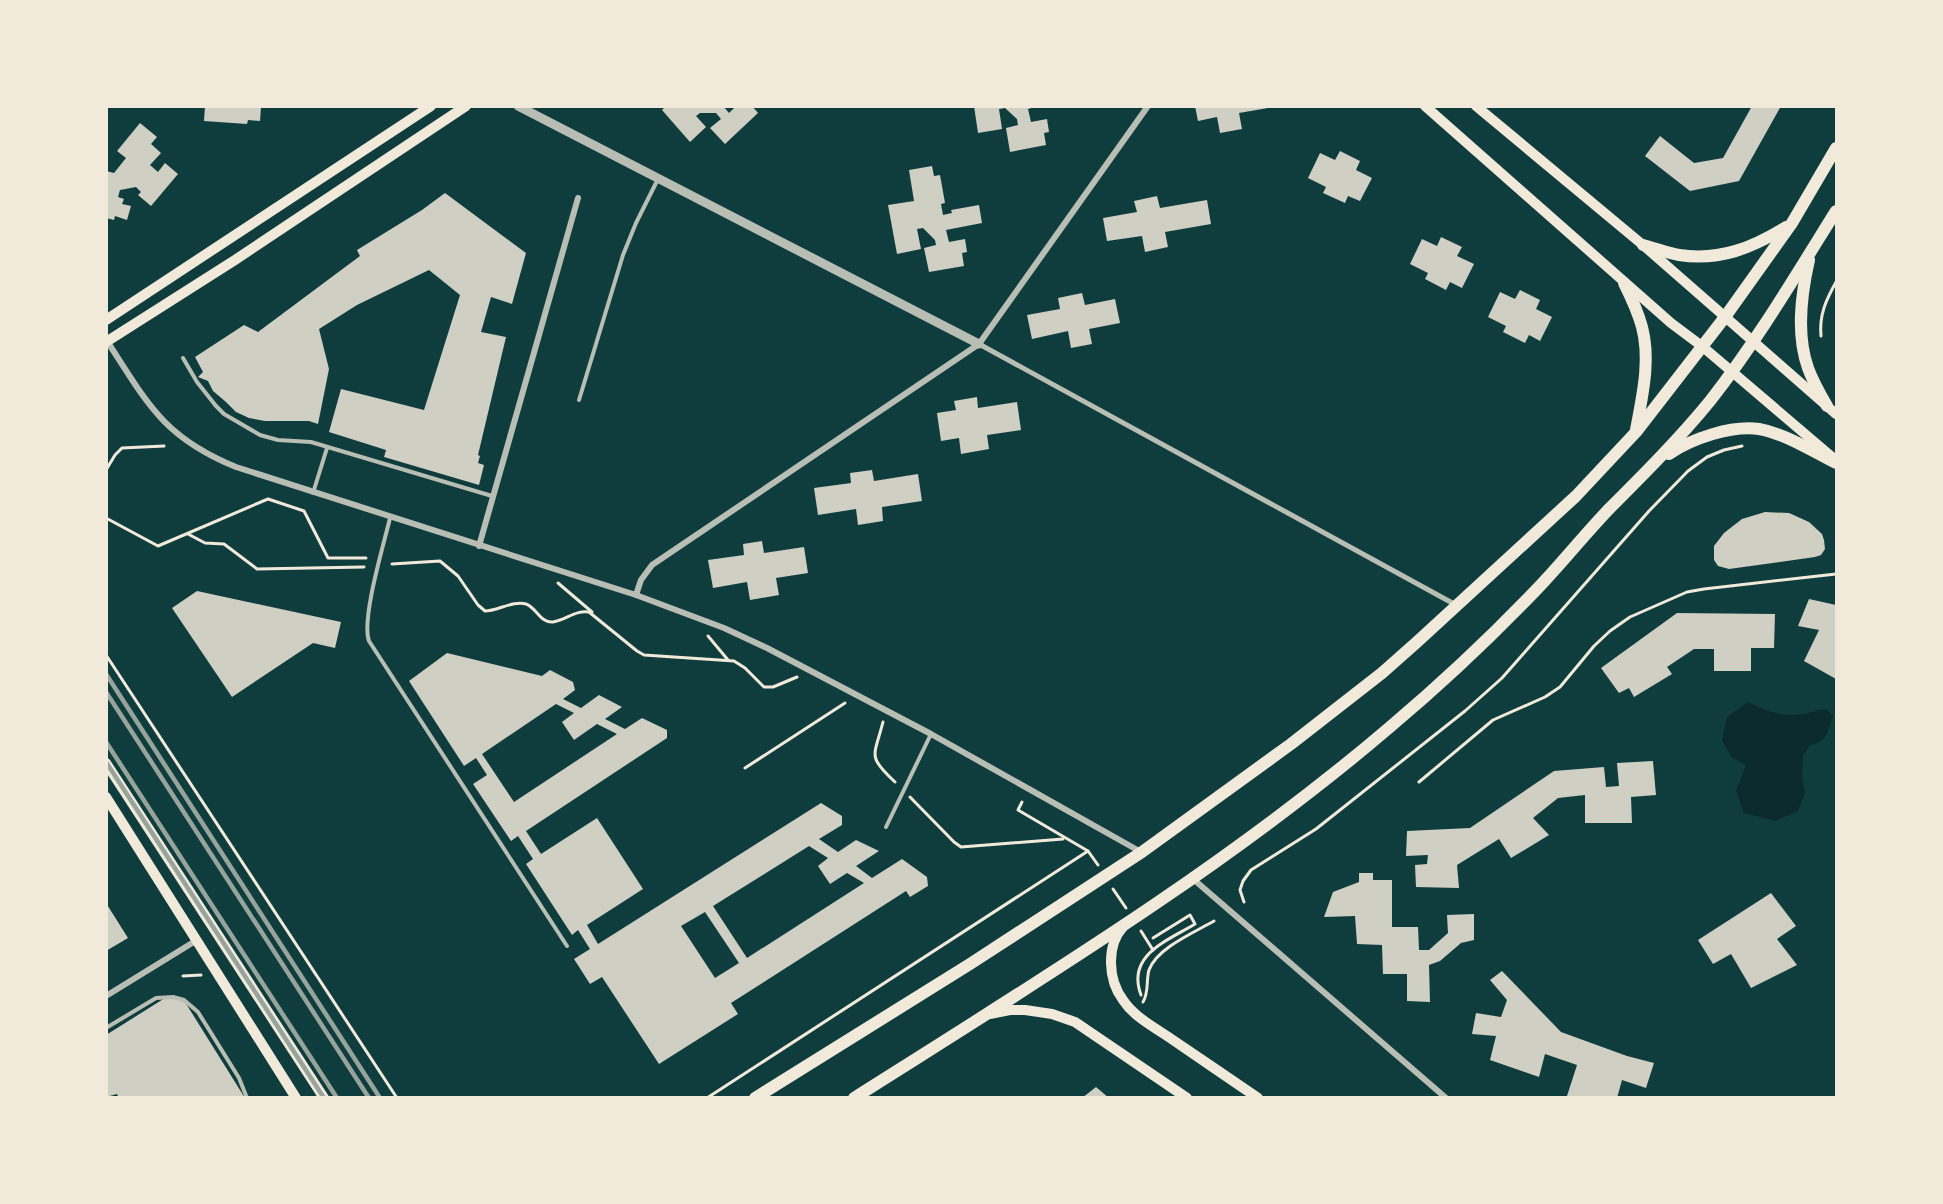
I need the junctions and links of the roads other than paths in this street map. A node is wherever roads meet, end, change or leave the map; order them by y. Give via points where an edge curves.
1 (431, 106) edge
2 (466, 106) edge
3 (518, 106) edge
4 (1148, 106) edge
5 (1425, 106) edge
6 (1476, 106) edge
7 (1836, 148) edge
8 (658, 178) junction
9 (578, 198) dead end
10 (1836, 211) edge
11 (1792, 223) junction
12 (1643, 244) junction
13 (1810, 252) junction
14 (1624, 283) junction
15 (1725, 317) junction
16 (106, 320) edge
17 (107, 341) edge
18 (1754, 341) junction
19 (979, 344) junction
20 (1703, 347) junction
21 (183, 358) dead end
22 (1731, 371) junction
23 (579, 400) dead end
24 (1832, 410) edge
25 (1636, 432) junction
26 (327, 448) junction
27 (1836, 462) edge
28 (1656, 463) junction
29 (313, 493) junction
30 (492, 496) junction
31 (390, 518) junction
32 (478, 546) junction
33 (636, 595) junction
34 (1456, 605) junction
35 (931, 734) junction
36 (106, 763) edge
37 (106, 797) edge
38 (886, 826) dead end
39 (1142, 852) junction
40 (1191, 878) junction
41 (1127, 916) junction
42 (197, 940) junction
43 (567, 946) dead end
44 (106, 996) edge
45 (984, 1016) junction
46 (106, 1028) edge
47 (247, 1098) edge
48 (296, 1098) edge
49 (324, 1098) edge
50 (755, 1098) edge
51 (854, 1098) edge
52 (1187, 1098) edge
53 (1258, 1098) edge
54 (1446, 1098) edge

1 - 16 main road
2 - 17 main road
3 - 8 street
4 - 19 street
5 - 14 main road
6 - 12 main road
7 - 11 main road
8 - 19 street
8 - 23 lane via 623,255
9 - 30 street
10 - 13 main road
11 - 12 main road via 1747,249 1715,256 1678,255
11 - 15 main road
12 - 15 main road
13 - 18 main road
13 - 24 main road via 1801,301 1802,337 1808,367
14 - 20 main road
14 - 25 main road via 1639,316 1645,344 1645,375
15 - 18 main road
15 - 20 main road
17 - 29 street via 147,404 184,440 236,467
18 - 22 main road
18 - 24 main road
19 - 33 street via 652,566
19 - 34 street
20 - 22 main road
20 - 25 main road
21 - 26 lane via 224,414 268,438 301,440
22 - 27 main road
22 - 28 main road
25 - 34 main road via 1576,496
26 - 29 lane
26 - 30 lane
27 - 28 main road via 1758,429 1724,431 1704,437 1680,446
28 - 40 main road via 1537,589 1444,679 1329,777
29 - 31 street
30 - 32 street
31 - 32 street
31 - 43 lane via 369,608 369,641
32 - 33 street
33 - 35 street via 766,648
34 - 39 main road via 1382,673
35 - 38 lane
35 - 39 street
36 - 49 main road
37 - 42 main road
39 - 50 main road
40 - 41 main road
40 - 54 street
41 - 45 main road
41 - 53 main road via 1115,939 1111,958 1114,983 1123,1000 1141,1018
42 - 44 street
42 - 48 main road
45 - 51 main road
45 - 52 main road via 1025,1010 1075,1022
46 - 47 lane via 156,998 184,1000 198,1012

